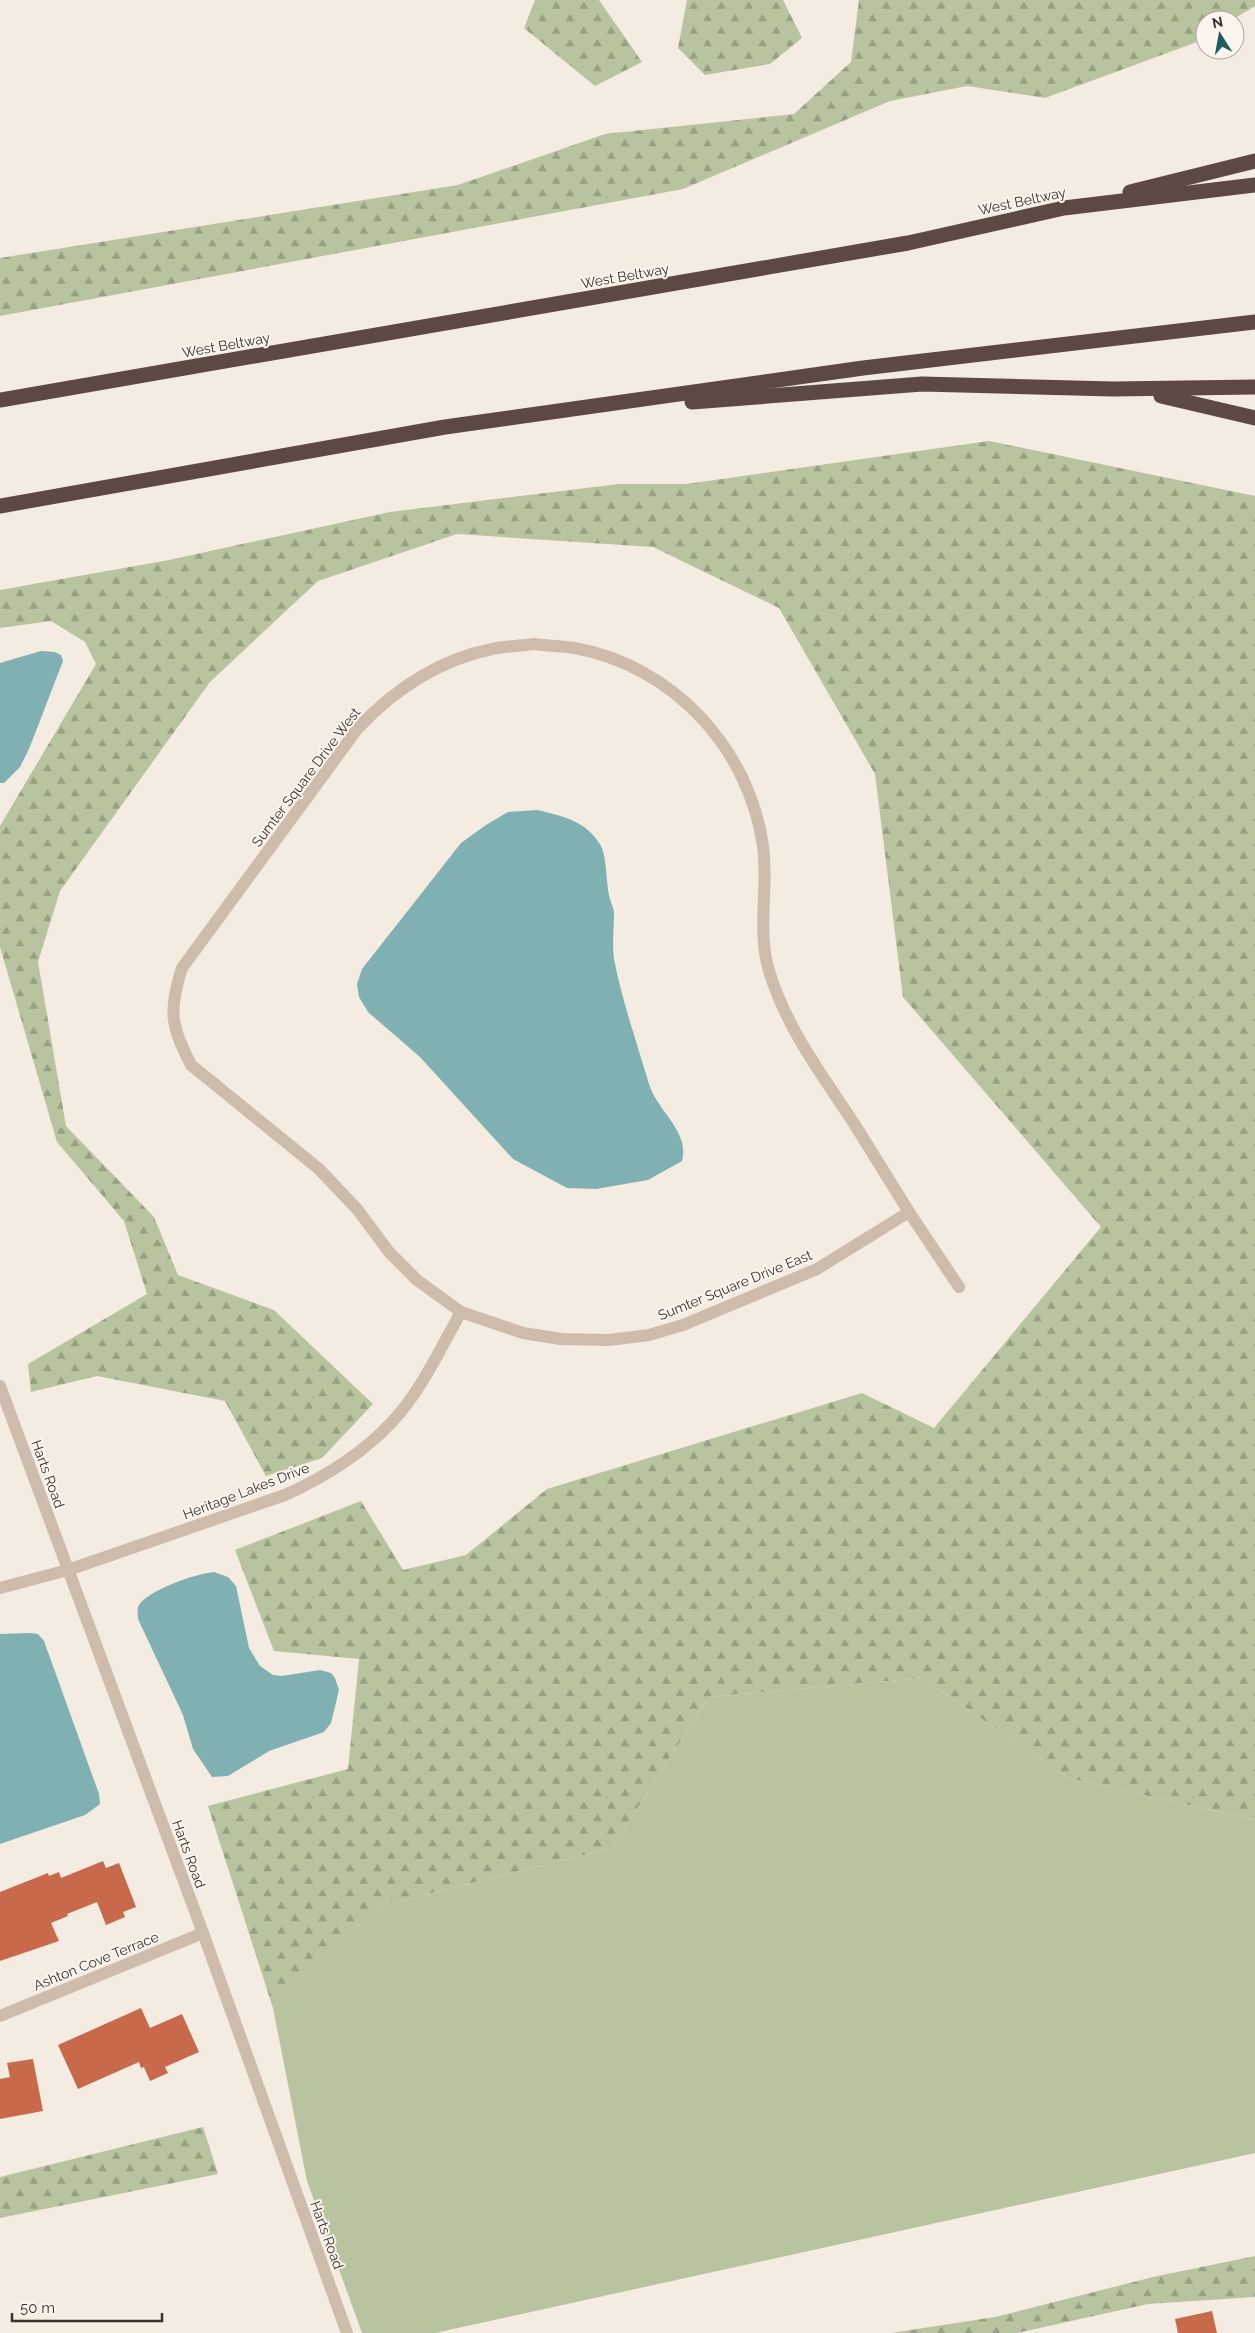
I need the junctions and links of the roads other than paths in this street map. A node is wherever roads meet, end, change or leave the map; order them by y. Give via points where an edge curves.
1 (1255, 161) edge
2 (1255, 185) edge
3 (1064, 208) junction
4 (1255, 322) edge
5 (1255, 387) edge
6 (1112, 389) junction
7 (0, 400) edge
8 (1255, 418) edge
9 (445, 427) junction
10 (0, 506) edge
11 (909, 1212) junction
12 (958, 1287) dead end
13 (461, 1312) junction
14 (0, 1386) edge
15 (68, 1570) junction
16 (0, 1588) edge
17 (202, 1933) junction
18 (0, 2016) edge
19 (347, 2333) edge

1 - 3 highway
2 - 3 highway, West Beltway
3 - 7 highway, West Beltway via 908,243
4 - 9 highway via 864,368
5 - 6 highway
6 - 8 highway via 1177,398
6 - 9 highway via 922,384 714,400
9 - 10 highway
11 - 12 street
11 - 13 street, Sumter Square Drive East via 817,1270 683,1325 648,1335 608,1340 561,1339 523,1333
11 - 13 street, Sumter Square Drive West via 800,1043 784,1011 769,972 764,936 763,847 756,811 740,772 717,734 691,706 656,679 616,660 576,648 525,645 492,649 449,662 411,682 380,705 358,728 182,968 174,992 172,1018 179,1042 191,1065 320,1169 357,1209 389,1252 417,1280
13 - 15 street, Heritage Lakes Drive via 393,1422 356,1455 319,1479 285,1495
14 - 15 street, Harts Road
15 - 16 street, Heritage Lakes Drive
15 - 17 street, Harts Road
17 - 18 street, Ashton Cove Terrace
17 - 19 street, Harts Road

